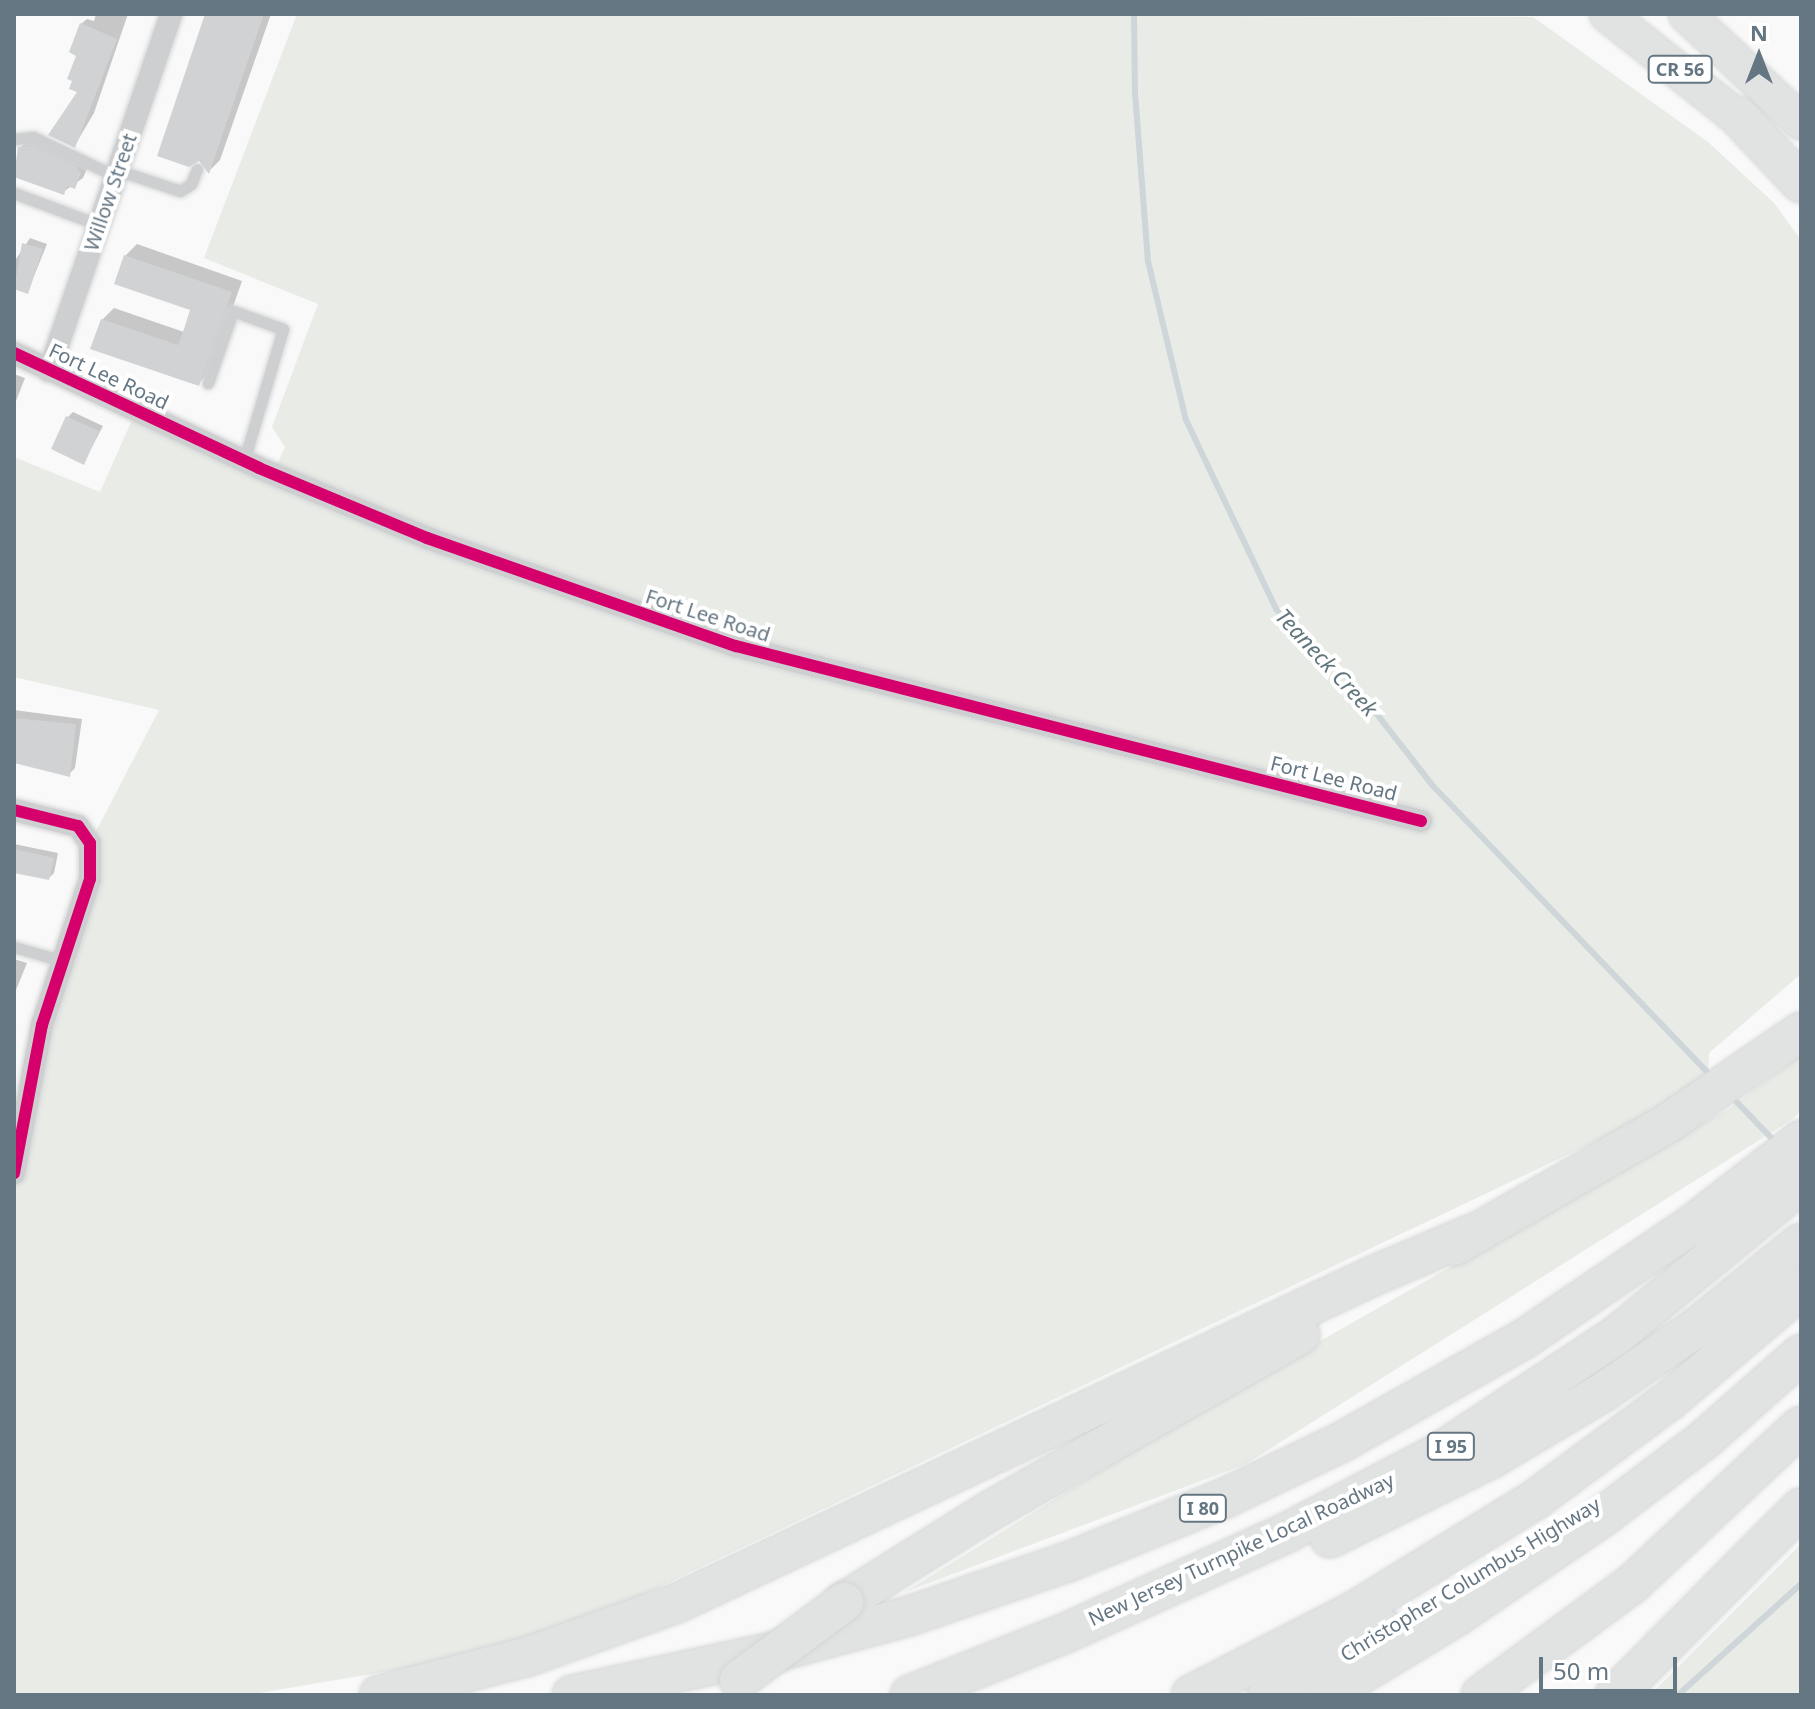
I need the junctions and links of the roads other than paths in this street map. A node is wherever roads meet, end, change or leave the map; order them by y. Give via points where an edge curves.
1 (171, 14) edge
2 (1607, 14) edge
3 (1686, 14) edge
4 (1738, 116) junction
5 (1801, 122) edge
6 (14, 139) edge
7 (197, 169) dead end
8 (1801, 171) edge
9 (116, 173) junction
10 (1801, 183) edge
11 (14, 193) edge
12 (99, 225) junction
13 (14, 353) edge
14 (49, 371) junction
15 (208, 383) dead end
16 (252, 465) junction
17 (14, 810) edge
18 (1421, 821) dead end
19 (14, 947) edge
20 (63, 961) junction
21 (1801, 1032) edge
22 (1801, 1140) edge
23 (14, 1173) edge
24 (1787, 1181) edge
25 (1474, 1233) junction
26 (1801, 1243) edge
27 (1801, 1289) edge
28 (1801, 1354) edge
29 (1801, 1426) edge
30 (1674, 1464) junction
31 (1801, 1508) edge
32 (1723, 1583) junction
33 (1632, 1584) junction
34 (1068, 1632) junction
35 (730, 1688) edge
36 (379, 1695) edge
37 (572, 1695) edge
38 (910, 1695) edge
39 (1191, 1695) edge
40 (1267, 1695) edge
41 (1326, 1695) edge
42 (1481, 1695) edge
43 (1515, 1695) edge
44 (1591, 1695) edge
45 (1615, 1695) edge

1 - 9 street, Willow Street
2 - 4 main road, CR 56
3 - 5 main road, CR 56
4 - 8 main road, CR 56
4 - 10 highway
6 - 9 lane via 33,137
7 - 9 lane via 191,184 180,191
9 - 12 street, Willow Street
11 - 12 lane
12 - 14 street, Willow Street
13 - 14 street, Fort Lee Road
14 - 16 street, Fort Lee Road
15 - 16 lane via 233,311 283,329
16 - 18 street, Fort Lee Road via 427,538 736,646
17 - 20 street via 78,826 90,843 90,879
19 - 20 lane
20 - 23 street via 42,1025
21 - 25 highway via 1703,1101
22 - 24 highway, I 80
24 - 34 highway, New Jersey Turnpike Local Roadway / I 95 via 1628,1327 1475,1431 1327,1513
24 - 37 highway, I 80 via 1629,1270 1488,1361 1340,1443 1200,1509 1042,1572 909,1616 787,1649
25 - 35 highway, bridge via 988,1512 844,1602
25 - 36 highway via 1361,1281 690,1597 529,1656
26 - 34 highway, I 95 via 1660,1354 1492,1458 1297,1552 1168,1604
27 - 39 highway, Christopher Columbus Highway via 1638,1424 1501,1522 1358,1609
28 - 30 highway
29 - 33 highway
30 - 40 highway, Christopher Columbus Highway via 1564,1518 1447,1595
30 - 41 highway via 1494,1592
31 - 32 highway
32 - 44 highway
32 - 45 highway
33 - 42 highway
33 - 43 highway
34 - 38 highway, I 95

